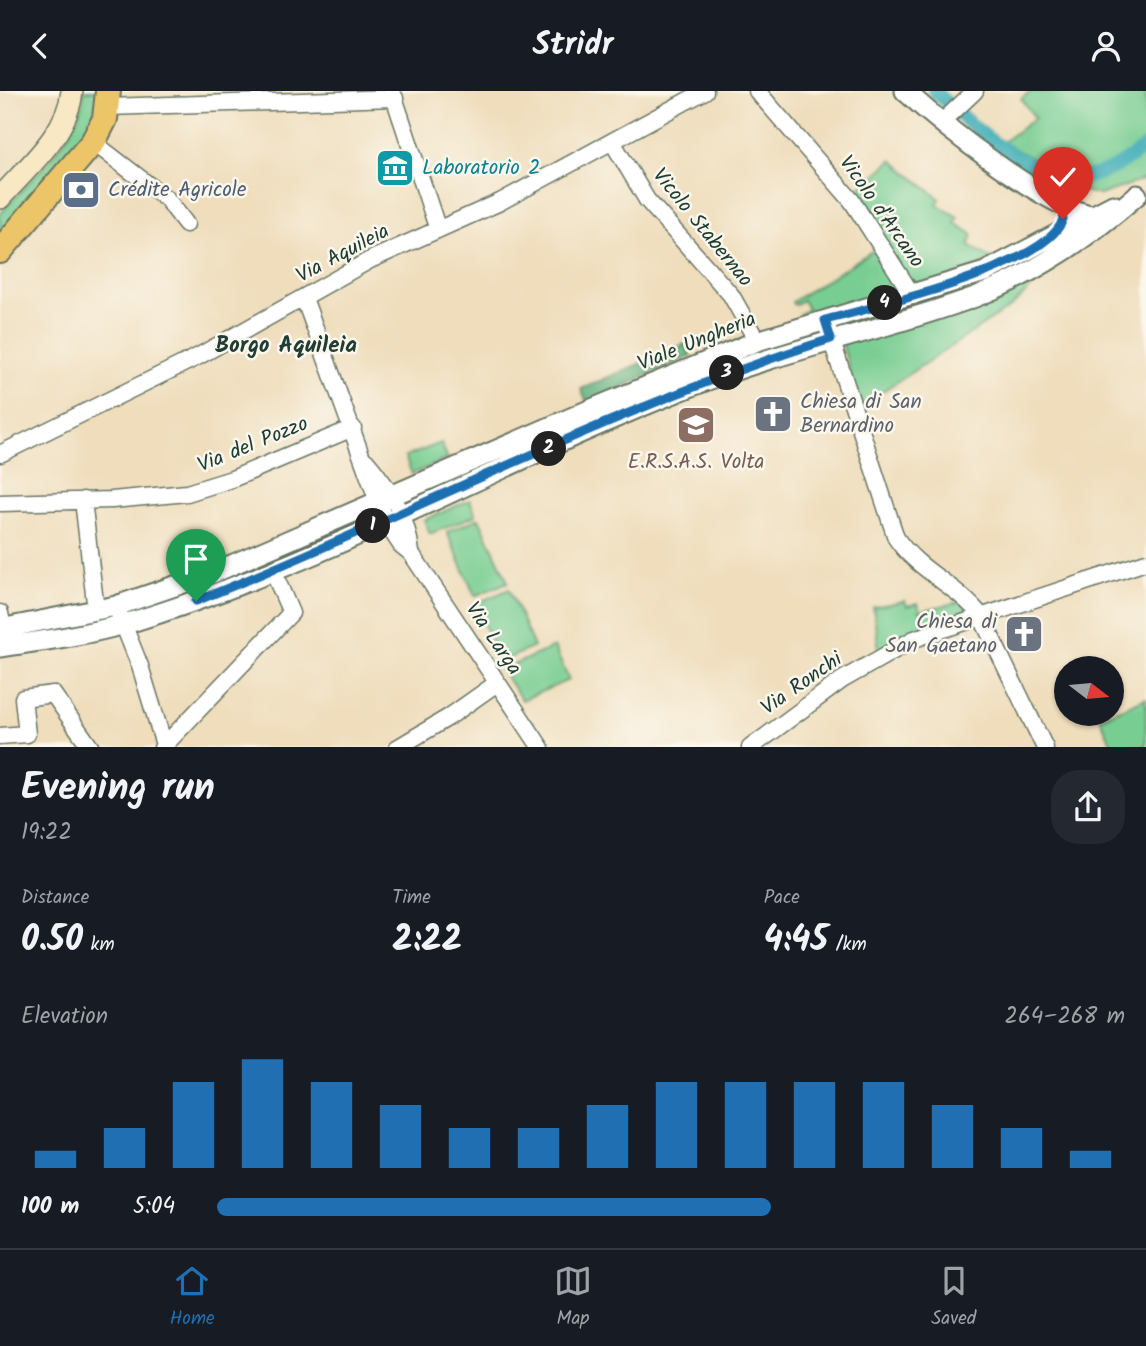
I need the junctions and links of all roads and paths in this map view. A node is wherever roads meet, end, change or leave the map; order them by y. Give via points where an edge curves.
1 (72, 91) edge
2 (705, 91) edge
3 (757, 91) edge
4 (905, 91) edge
5 (975, 91) edge
6 (393, 95) edge
7 (107, 99) edge
8 (951, 114) junction
9 (93, 142) junction
10 (612, 143) junction
11 (0, 198) edge
12 (1131, 200) edge
13 (1059, 202) junction
14 (186, 224) dead end
15 (1083, 225) junction
16 (438, 230) junction
17 (1054, 236) junction
18 (0, 251) edge
19 (913, 296) junction
20 (304, 298) junction
21 (828, 329) junction
22 (757, 341) junction
23 (591, 420) junction
24 (353, 428) junction
25 (0, 454) edge
26 (385, 498) junction
27 (83, 500) junction
28 (0, 503) edge
29 (393, 517) junction
30 (1146, 562) edge
31 (273, 571) junction
32 (120, 615) junction
33 (981, 616) junction
34 (89, 619) junction
35 (1, 629) edge
36 (497, 683) junction
37 (0, 736) edge
38 (91, 747) edge
39 (163, 747) edge
40 (397, 747) edge
41 (541, 747) edge
42 (750, 747) edge
43 (1045, 747) edge

1 - 11 main road via 60,129
2 - 10 street, Via Aquileia
3 - 19 street, Vicolo d'Arcano via 852,201
4 - 8 street
5 - 8 street
6 - 7 street
6 - 16 street
7 - 9 main road
8 - 13 street
9 - 14 street via 167,199
9 - 18 main road
10 - 16 street, Via Aquileia
10 - 22 street, Vicolo Stabernao via 647,200 731,295
12 - 13 street via 1090,205
12 - 15 street
13 - 15 street
13 - 17 street via 1063,219
15 - 17 street, Viale Ungheria
15 - 21 street, Viale Ungheria via 1027,272 975,297
16 - 20 street, Via Aquileia via 370,260
17 - 19 street, Viale Ungheria via 985,272
19 - 21 street, Viale Ungheria
20 - 24 street
20 - 25 street, Via Aquileia via 199,356
21 - 22 street, Viale Ungheria
21 - 23 street, Viale Ungheria via 690,387
21 - 33 street via 891,527 912,559
22 - 23 street, Viale Ungheria
23 - 26 street, Viale Ungheria
23 - 29 street, Viale Ungheria
24 - 26 street
24 - 27 street, Via del Pozzo via 187,493
26 - 29 street
26 - 32 street, Viale Ungheria
27 - 28 street, Via del Pozzo
27 - 34 street
29 - 31 street, Viale Ungheria
29 - 36 street, Via Larga via 401,545 411,553
30 - 33 street, Via Ronchi
31 - 32 street, Viale Ungheria via 196,601
31 - 39 street via 291,613
32 - 34 street, Viale Ungheria
32 - 39 street
33 - 42 street, Via Ronchi via 914,639 842,680
33 - 43 street
34 - 35 street, Viale Ungheria
36 - 40 street
36 - 41 street, Via Larga
37 - 38 street via 27,734 23,698 53,694

